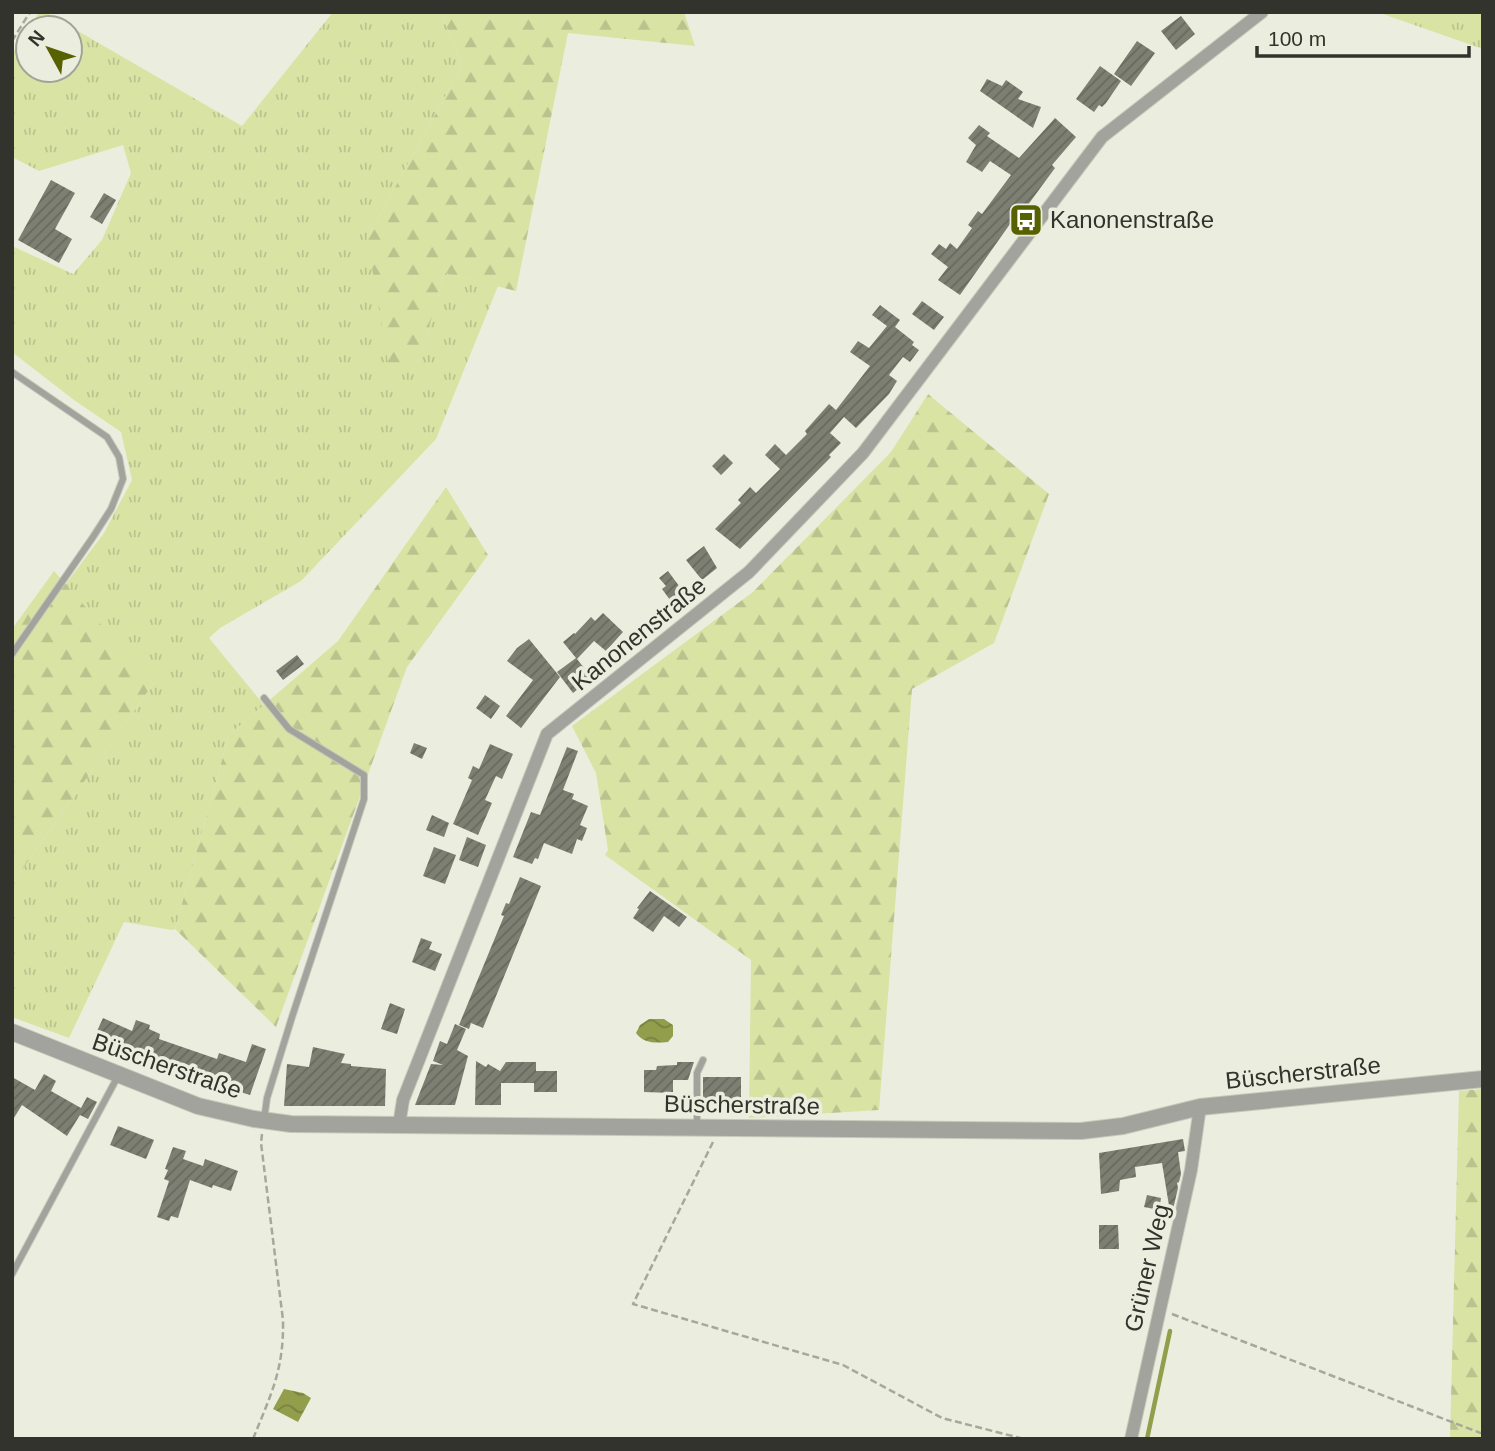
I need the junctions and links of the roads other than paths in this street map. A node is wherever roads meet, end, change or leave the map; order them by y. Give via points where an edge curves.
1 (1262, 12) edge
2 (12, 372) edge
3 (12, 654) edge
4 (264, 698) dead end
5 (12, 1032) edge
6 (703, 1060) dead end
7 (118, 1076) junction
8 (1483, 1079) edge
9 (1199, 1107) junction
10 (264, 1121) junction
11 (399, 1125) junction
12 (698, 1127) junction
13 (12, 1274) edge
14 (1131, 1439) edge

1 - 11 street, Kanonenstraße via 1102,137 863,453 749,572 547,734 403,1100
2 - 3 lane via 107,437 119,457 123,479 111,509
4 - 10 lane via 289,729 364,775 364,799 292,1017
5 - 7 street, Büscherstraße
6 - 12 lane via 697,1073
7 - 10 street, Büscherstraße via 198,1106
7 - 13 lane
8 - 9 street, Büscherstraße
9 - 12 street, Büscherstraße via 1081,1131
9 - 14 street, Grüner Weg via 1191,1170
10 - 11 street, Büscherstraße
11 - 12 street, Büscherstraße

